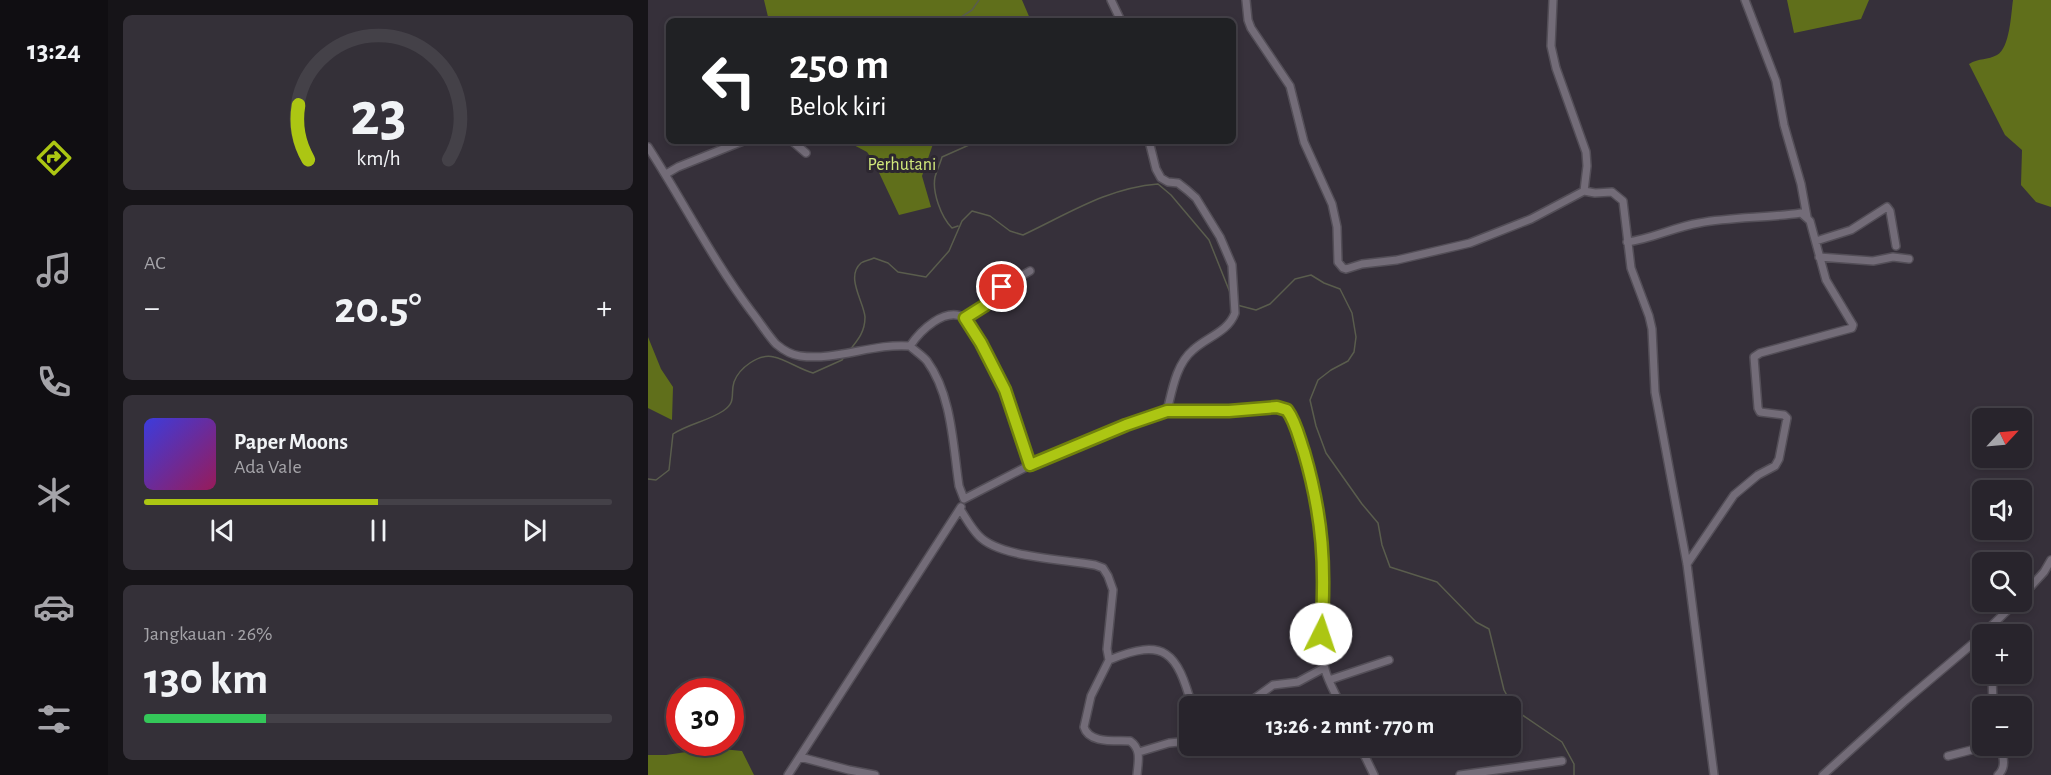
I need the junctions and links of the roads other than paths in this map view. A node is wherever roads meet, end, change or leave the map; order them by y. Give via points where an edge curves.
1 (1111, 0) edge
2 (1246, 0) edge
3 (1553, 0) edge
4 (1745, 0) edge
5 (1120, 18) edge
6 (736, 144) edge
7 (796, 144) edge
8 (1150, 144) edge
9 (648, 147) edge
10 (806, 153) dead end
11 (666, 174) junction
12 (1584, 191) junction
13 (1807, 217) junction
14 (1816, 241) junction
15 (1627, 242) junction
16 (1896, 246) dead end
17 (1819, 257) junction
18 (1909, 259) dead end
19 (1030, 271) dead end
20 (965, 318) junction
21 (910, 346) junction
22 (1167, 411) junction
23 (1030, 465) junction
24 (964, 499) junction
25 (960, 509) junction
26 (2051, 560) edge
27 (1687, 564) junction
28 (2032, 585) edge
29 (2006, 612) edge
30 (1994, 624) edge
31 (1972, 644) edge
32 (1109, 660) junction
33 (1389, 660) dead end
34 (1324, 668) junction
35 (1329, 680) junction
36 (1189, 696) edge
37 (1261, 696) edge
38 (1336, 696) edge
39 (1179, 742) edge
40 (1972, 750) edge
41 (1139, 752) junction
42 (800, 756) junction
43 (1365, 756) edge
44 (1948, 756) dead end
45 (2002, 756) edge
46 (1562, 761) dead end
47 (788, 775) edge
48 (875, 775) edge
49 (1137, 775) edge
50 (1374, 775) edge
51 (1460, 775) edge
52 (1714, 775) edge
53 (1822, 775) edge
54 (1998, 775) edge

1 - 5 street
2 - 12 street via 1251,28 1290,86 1304,142 1332,204 1338,262 1343,268 1481,240
3 - 12 street via 1551,46 1586,152
4 - 13 street via 1776,81
6 - 11 street
7 - 10 street
8 - 22 street via 1161,178 1178,183 1196,198 1232,265 1235,313 1227,327 1192,350 1184,360
9 - 11 street
11 - 21 street via 732,285 777,345 798,356
12 - 15 street via 1611,192 1620,197 1625,207
13 - 14 street
13 - 15 street via 1801,213 1698,223
14 - 16 street via 1851,230 1887,207
14 - 17 street
15 - 27 street via 1631,268 1649,316 1660,426
17 - 18 street
17 - 27 street via 1826,280 1852,321 1852,328 1760,352 1754,357 1760,412 1787,418 1779,459 1734,495
19 - 20 street via 1002,287 984,306
20 - 21 street via 953,315 937,320 916,336
20 - 23 street via 1005,390
21 - 24 street via 928,363 943,396
22 - 23 street
22 - 34 street via 1277,407 1290,414 1308,466 1320,521
23 - 24 street
24 - 25 street
25 - 32 street via 979,537 998,549 1103,568 1113,590
25 - 42 street
26 - 28 street
27 - 52 street
29 - 30 street
31 - 53 street
32 - 36 street via 1143,649 1157,649 1179,668
32 - 41 street via 1091,696 1085,732 1094,739 1130,741
33 - 35 street
34 - 35 street
34 - 37 street via 1298,682 1273,685
35 - 38 street
39 - 41 street
40 - 44 street
41 - 49 street
42 - 47 street
42 - 48 street
43 - 50 street
45 - 54 street via 2003,770
46 - 51 street

